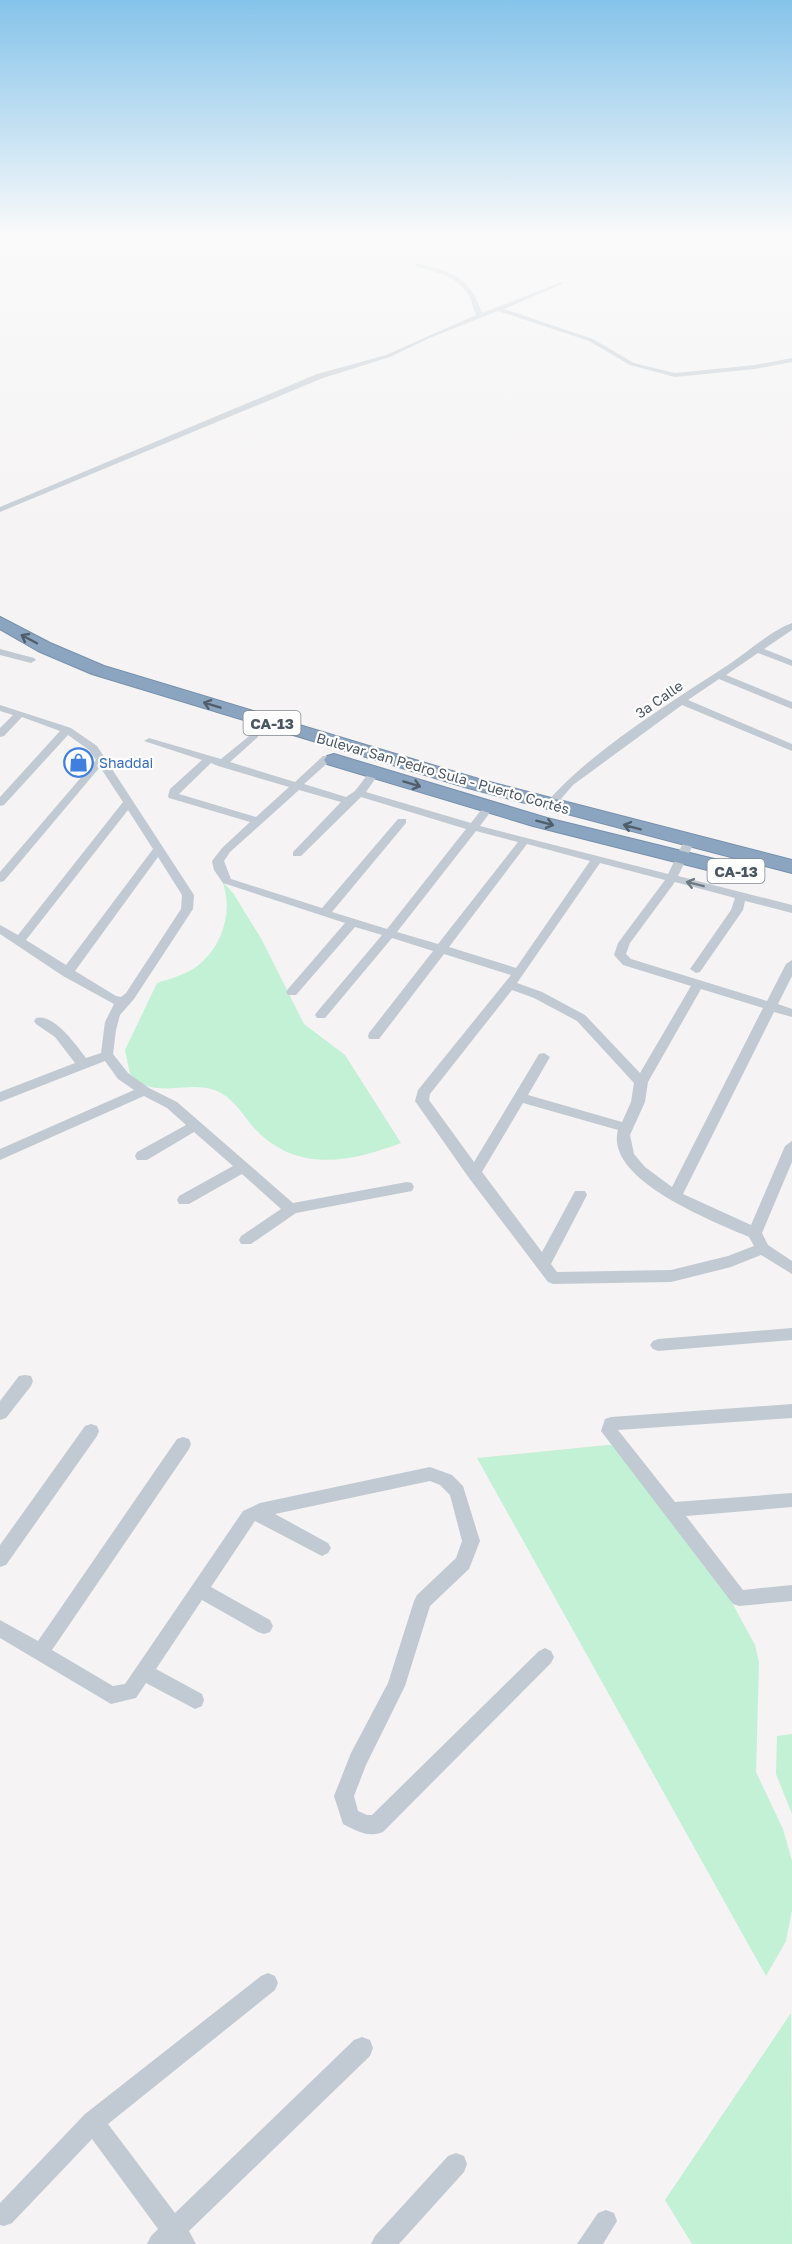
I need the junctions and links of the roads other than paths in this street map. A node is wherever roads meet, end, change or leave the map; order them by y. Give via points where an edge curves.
1 (426, 338) edge
2 (584, 338) edge
3 (792, 360) edge
4 (0, 510) edge
5 (0, 622) edge
6 (792, 626) edge
7 (0, 642) edge
8 (756, 649) junction
9 (0, 652) edge
10 (31, 660) junction
11 (792, 663) edge
12 (717, 675) junction
13 (679, 700) junction
14 (792, 706) edge
15 (0, 708) edge
16 (20, 713) junction
17 (67, 730) junction
18 (0, 734) edge
19 (254, 735) junction
20 (149, 741) dead end
21 (792, 748) edge
22 (327, 758) junction
23 (101, 760) junction
24 (208, 760) junction
25 (222, 764) junction
26 (375, 772) junction
27 (294, 786) junction
28 (359, 793) junction
29 (348, 801) junction
30 (0, 803) edge
31 (128, 803) junction
32 (550, 805) junction
33 (489, 807) junction
34 (258, 821) junction
35 (402, 821) dead end
36 (473, 827) junction
37 (525, 840) junction
38 (158, 849) junction
39 (685, 850) junction
40 (297, 854) dead end
41 (597, 859) junction
42 (792, 867) edge
43 (672, 878) junction
44 (0, 879) edge
45 (792, 884) edge
46 (741, 896) junction
47 (792, 909) edge
48 (324, 913) junction
49 (353, 922) junction
50 (0, 929) edge
51 (390, 933) junction
52 (20, 940) junction
53 (443, 949) junction
54 (792, 964) edge
55 (696, 969) dead end
56 (68, 973) junction
57 (514, 979) junction
58 (698, 984) junction
59 (292, 992) dead end
60 (122, 1001) junction
61 (771, 1006) junction
62 (792, 1013) edge
63 (321, 1015) dead end
64 (40, 1021) dead end
65 (374, 1036) dead end
66 (107, 1055) junction
67 (544, 1057) dead end
68 (83, 1064) junction
69 (641, 1082) junction
70 (144, 1091) junction
71 (0, 1097) edge
72 (520, 1097) junction
73 (196, 1125) junction
74 (627, 1128) junction
75 (792, 1146) edge
76 (0, 1155) edge
77 (142, 1156) dead end
78 (243, 1167) junction
79 (474, 1174) junction
80 (407, 1187) dead end
81 (580, 1195) dead end
82 (675, 1196) junction
83 (184, 1200) dead end
84 (291, 1209) junction
85 (755, 1233) junction
86 (246, 1240) dead end
87 (762, 1249) junction
88 (542, 1266) junction
89 (792, 1268) edge
90 (792, 1334) edge
91 (658, 1345) dead end
92 (25, 1381) dead end
93 (792, 1411) edge
94 (0, 1413) edge
95 (91, 1431) dead end
96 (183, 1444) dead end
97 (792, 1500) edge
98 (673, 1510) junction
99 (255, 1512) junction
100 (322, 1548) dead end
101 (0, 1559) edge
102 (199, 1589) junction
103 (792, 1593) edge
104 (264, 1626) dead end
105 (0, 1628) edge
106 (41, 1651) junction
107 (545, 1657) dead end
108 (143, 1672) junction
109 (195, 1700) dead end
110 (268, 1983) dead end
111 (362, 2048) dead end
112 (93, 2122) junction
113 (456, 2164) dead end
114 (4, 2215) dead end
115 (606, 2221) dead end
116 (172, 2239) edge
117 (383, 2244) edge
118 (589, 2244) edge

1 - 4 street via 388,356 320,376
2 - 3 street via 632,364 675,375
32 -> 5 highway, Bulevar San Pedro Sula - Puerto Cortés / CA-13 via 98,670 44,647
6 - 8 street, 3a Calle
7 - 10 highway, Bulevar San Pedro Sula - Puerto Cortés / CA-13
8 - 11 street
8 - 12 street, 3a Calle
9 - 10 street
10 - 19 highway, Bulevar San Pedro Sula - Puerto Cortés / CA-13 via 96,686
12 - 13 street, 3a Calle
12 - 14 street
13 - 21 street
13 - 32 street, 3a Calle via 569,783
15 - 16 street
16 - 17 street
16 - 18 street
17 - 23 street via 82,738
17 - 30 street
19 - 22 highway, Bulevar San Pedro Sula - Puerto Cortés / CA-13
19 - 25 street
20 - 24 street
22 - 26 highway, Bulevar San Pedro Sula - Puerto Cortés / CA-13
22 - 27 street
23 - 31 street
23 - 44 street
24 - 25 street
24 - 34 street via 174,790 173,796
25 - 27 street
26 - 28 street
26 -> 33 highway, Bulevar San Pedro Sula - Puerto Cortés / CA-13
27 - 29 street
27 - 34 street
28 - 29 street
28 - 36 street
29 - 40 street
31 - 38 street
31 - 52 street
39 -> 32 highway, Bulevar San Pedro Sula - Puerto Cortés / CA-13
33 - 36 street
33 -> 39 highway, Bulevar San Pedro Sula - Puerto Cortés / CA-13
34 - 48 street via 218,861 227,881
35 - 48 street
36 - 37 street
36 - 51 street
37 - 41 street
37 - 53 street
38 - 56 street
38 - 60 street via 189,902 130,996
39 - 42 highway, Bulevar San Pedro Sula - Puerto Cortés / CA-13
39 - 43 street
39 - 45 highway, Bulevar San Pedro Sula - Puerto Cortés / CA-13
41 - 43 street
41 - 57 street
46 -> 43 street
43 - 58 street via 624,943 620,955 627,962
46 - 47 street
46 - 55 street via 737,910
48 - 49 street
49 - 51 street
49 - 59 street
50 - 52 street
51 - 53 street
51 - 63 street
52 - 56 street
53 - 57 street
53 - 65 street
54 - 61 street
56 - 60 street via 113,1000
57 - 69 street via 581,1018
57 - 79 street via 423,1093 427,1110
58 - 61 street
58 - 69 street
60 - 66 street via 109,1027
61 - 62 street
61 - 82 street
64 - 68 street via 60,1034
66 - 68 street
66 - 70 street via 123,1076
67 - 72 street
68 - 71 street
69 - 74 street via 640,1097
70 - 73 street
70 - 76 street
72 - 74 street
72 - 79 street
73 - 77 street
73 - 78 street
74 - 82 street via 623,1142 634,1161 647,1178
75 - 85 street
78 - 83 street
78 - 84 street
79 - 88 street
80 - 84 street
81 - 88 street
82 - 85 street
84 - 86 street
85 - 87 street
87 - 88 street via 671,1276 553,1278
87 - 89 street
90 - 91 street
92 - 94 street
93 - 98 street via 611,1424 609,1431
95 - 101 street
96 - 106 street
97 - 98 street
98 - 103 street via 740,1598
99 - 100 street
99 - 102 street
99 - 107 street via 430,1474 446,1480 457,1491 471,1540 463,1563 423,1601 396,1686 344,1796 350,1817 365,1825 376,1825
102 - 104 street
102 - 108 street
105 - 106 street
106 - 108 street via 111,1695 130,1692
108 - 109 street
110 - 112 street
111 - 116 street
112 - 114 street
112 - 116 street
113 - 117 street
115 - 118 street

